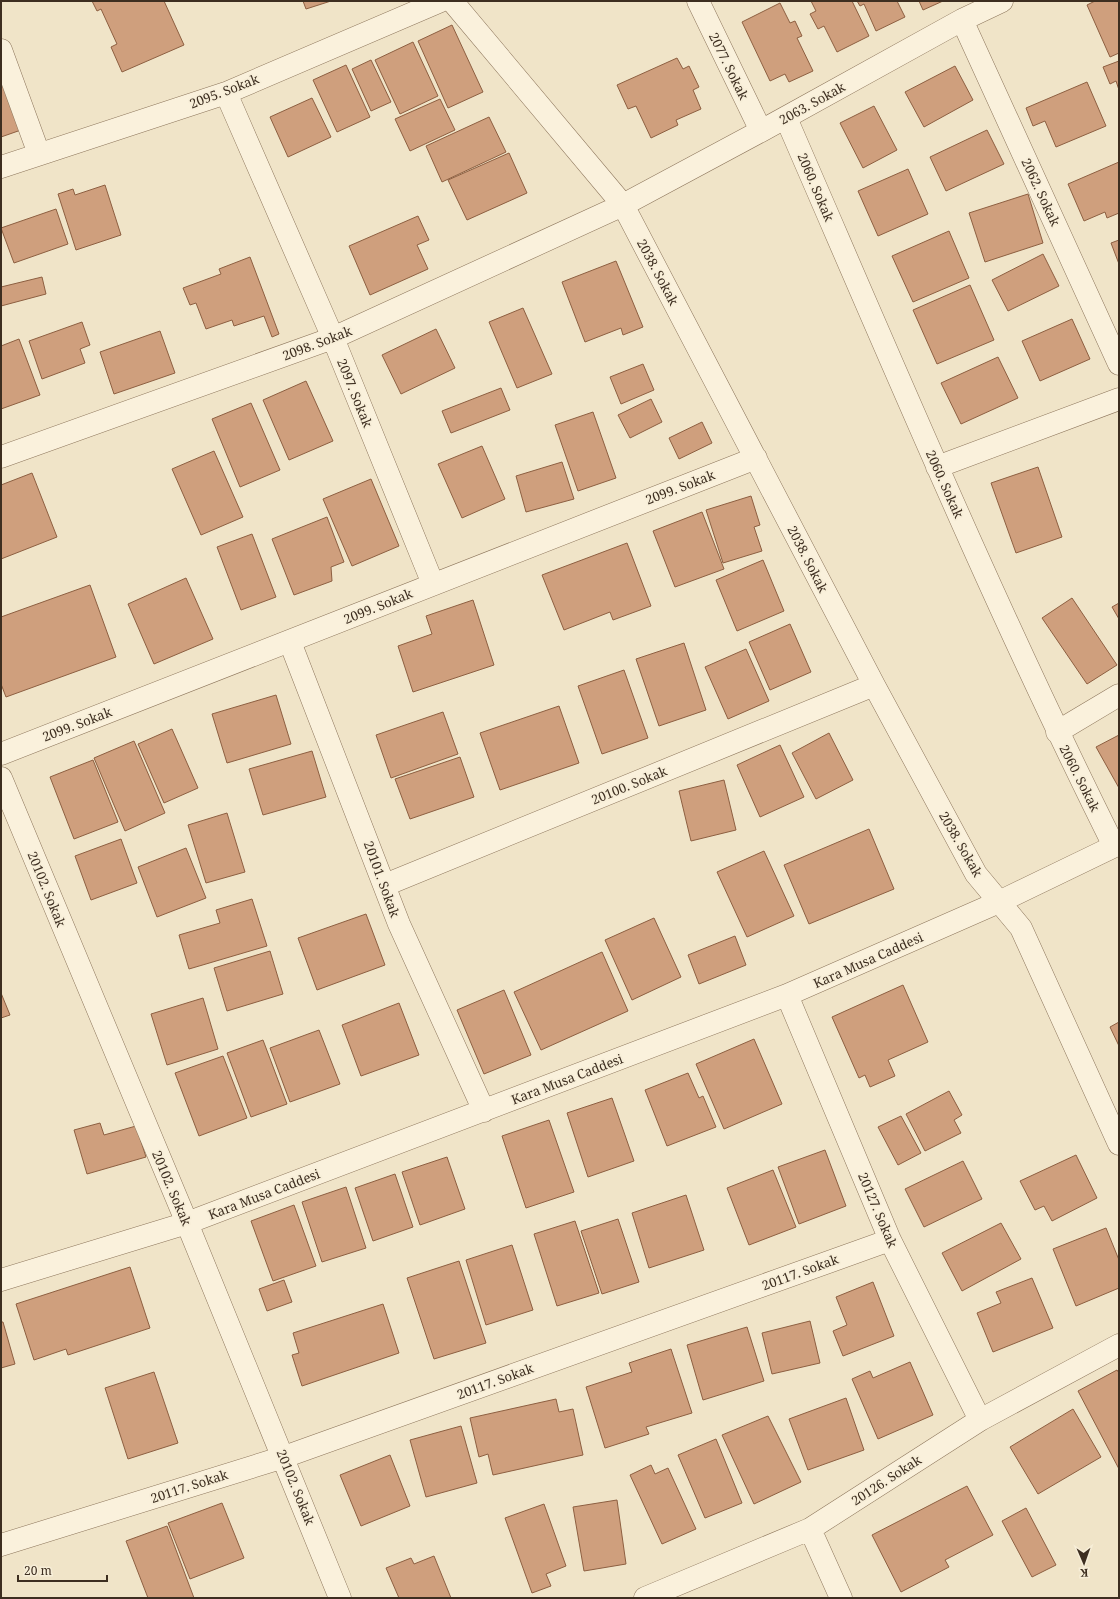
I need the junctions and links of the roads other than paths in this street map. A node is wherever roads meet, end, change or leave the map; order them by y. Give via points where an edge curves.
1 (441, 1) edge
2 (452, 1) edge
3 (698, 1) edge
4 (1002, 1) edge
5 (962, 20) junction
6 (1, 50) edge
7 (226, 93) junction
8 (786, 118) junction
9 (761, 131) junction
10 (39, 154) junction
11 (1, 167) edge
12 (623, 204) junction
13 (333, 338) junction
14 (1119, 364) edge
15 (1119, 399) edge
16 (1, 457) edge
17 (756, 458) junction
18 (937, 467) junction
19 (433, 584) junction
20 (290, 642) junction
21 (874, 685) junction
22 (1119, 695) edge
23 (1057, 732) junction
24 (1, 754) edge
25 (1, 778) edge
26 (1117, 845) edge
27 (385, 885) junction
28 (999, 902) junction
29 (787, 995) junction
30 (484, 1111) junction
31 (1119, 1144) edge
32 (187, 1223) junction
33 (890, 1240) junction
34 (1, 1280) edge
35 (1119, 1346) edge
36 (980, 1420) junction
37 (284, 1456) junction
38 (810, 1529) junction
39 (1, 1545) edge
40 (340, 1598) edge
41 (645, 1598) edge
42 (841, 1598) edge

1 - 7 street, 2095. Sokak
2 - 12 street, 2038. Sokak
3 - 9 street, 2077. Sokak
4 - 5 street, 2063. Sokak
5 - 8 street, 2063. Sokak
5 - 14 street, 2062. Sokak
6 - 10 street
7 - 10 street, 2095. Sokak
7 - 13 street, 2097. Sokak
8 - 9 street, 2063. Sokak
8 - 18 street, 2060. Sokak
9 - 12 street, 2063. Sokak
10 - 11 street, 2095. Sokak
12 - 13 street, 2098. Sokak
12 - 17 street, 2038. Sokak
13 - 16 street, 2098. Sokak
13 - 19 street, 2097. Sokak
15 - 18 street
17 - 19 street, 2099. Sokak
17 - 21 street, 2038. Sokak
18 - 23 street, 2060. Sokak
19 - 20 street, 2099. Sokak
20 - 24 street, 2099. Sokak
20 - 27 street, 20101. Sokak
21 - 27 street, 20100. Sokak
21 - 28 street, 2038. Sokak via 976,874
22 - 23 street
23 - 26 street, 2060. Sokak
25 - 32 street, 20102. Sokak
26 - 28 street, Kara Musa Caddesi
27 - 30 street, 20101. Sokak via 399,924
28 - 29 street, Kara Musa Caddesi
28 - 31 street, 2038. Sokak via 1021,928
29 - 30 street, Kara Musa Caddesi
29 - 33 street, 20127. Sokak
30 - 32 street, Kara Musa Caddesi
32 - 34 street, Kara Musa Caddesi
32 - 37 street, 20102. Sokak
33 - 36 street, 20127. Sokak
33 - 37 street, 20117. Sokak
35 - 36 street, 20126. Sokak
36 - 38 street, 20126. Sokak
37 - 39 street, 20117. Sokak
37 - 40 street, 20102. Sokak
38 - 41 street, 20126. Sokak
38 - 42 street

